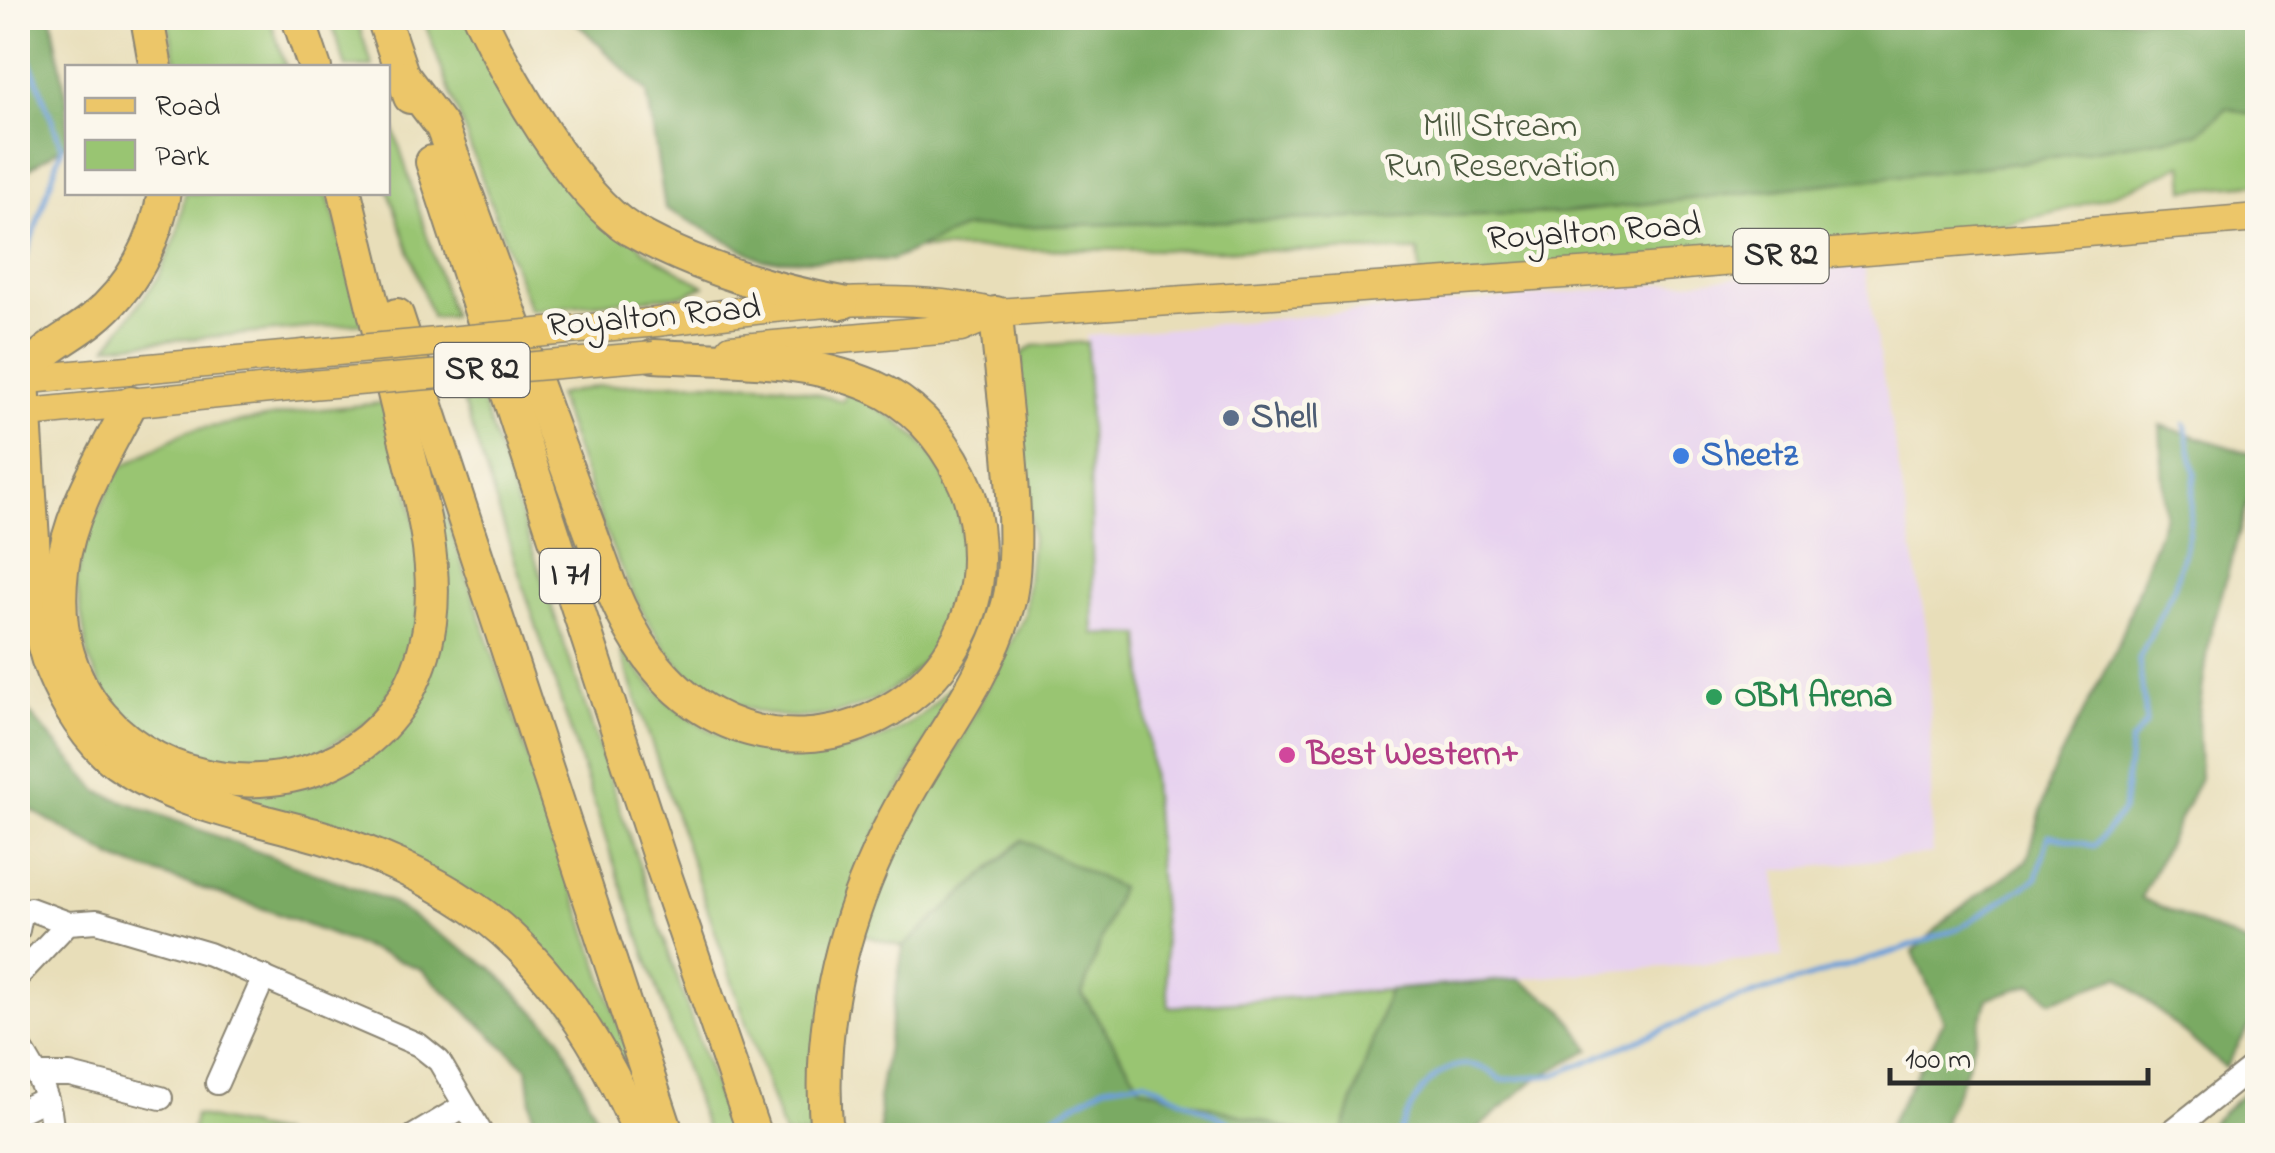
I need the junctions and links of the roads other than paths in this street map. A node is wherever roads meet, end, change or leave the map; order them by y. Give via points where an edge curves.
1 (146, 18) edge
2 (298, 18) edge
3 (383, 18) edge
4 (480, 18) edge
5 (155, 65) edge
6 (314, 65) edge
7 (404, 77) junction
8 (163, 195) edge
9 (347, 195) edge
10 (357, 195) edge
11 (2258, 218) edge
12 (842, 304) junction
13 (996, 313) junction
14 (654, 356) junction
15 (20, 380) edge
16 (131, 403) junction
17 (21, 413) edge
18 (68, 923) junction
19 (18, 930) edge
20 (18, 976) edge
21 (264, 978) junction
22 (20, 1051) edge
23 (2258, 1063) edge
24 (217, 1083) dead end
25 (43, 1087) junction
26 (161, 1098) dead end
27 (464, 1106) junction
28 (18, 1112) edge
29 (52, 1136) edge
30 (414, 1136) edge
31 (484, 1136) edge
32 (641, 1136) edge
33 (668, 1136) edge
34 (755, 1136) edge
35 (827, 1136) edge
36 (2166, 1136) edge

1 - 5 highway
2 - 6 highway
3 - 7 highway, I 71
4 - 12 highway via 560,158 628,228 711,267
7 - 14 highway via 442,126 610,585 642,650 697,704 764,734 845,730 915,695 956,646 978,574 974,508 932,430 874,387 822,370
7 - 34 highway, I 71
8 - 15 highway via 143,257 121,292
9 - 16 highway via 418,492 432,592 429,627 403,698 354,748 260,783 209,780 158,761 99,711 66,642 61,573 69,532
10 - 33 highway, I 71
11 - 13 main road, Royalton Road / SR 82
12 - 13 main road, Royalton Road / SR 82 via 951,302
12 - 15 main road, Royalton Road / SR 82, bridge
13 - 14 main road, Royalton Road / SR 82 via 962,328
13 - 35 highway via 1014,562 1009,604 977,684 921,771 857,895 827,1018
14 - 16 main road, Royalton Road / SR 82, bridge
15 - 17 highway
16 - 17 main road, Royalton Road / SR 82
17 - 32 highway via 43,647 88,733 116,763 186,797 363,850 473,907 514,943 578,1020
18 - 19 street via 30,909
18 - 20 street
18 - 21 street via 89,920 131,930
21 - 24 street
21 - 27 street via 430,1050
22 - 25 street
23 - 36 street
25 - 26 street via 70,1075
25 - 28 street
25 - 29 street
27 - 30 street
27 - 31 street

